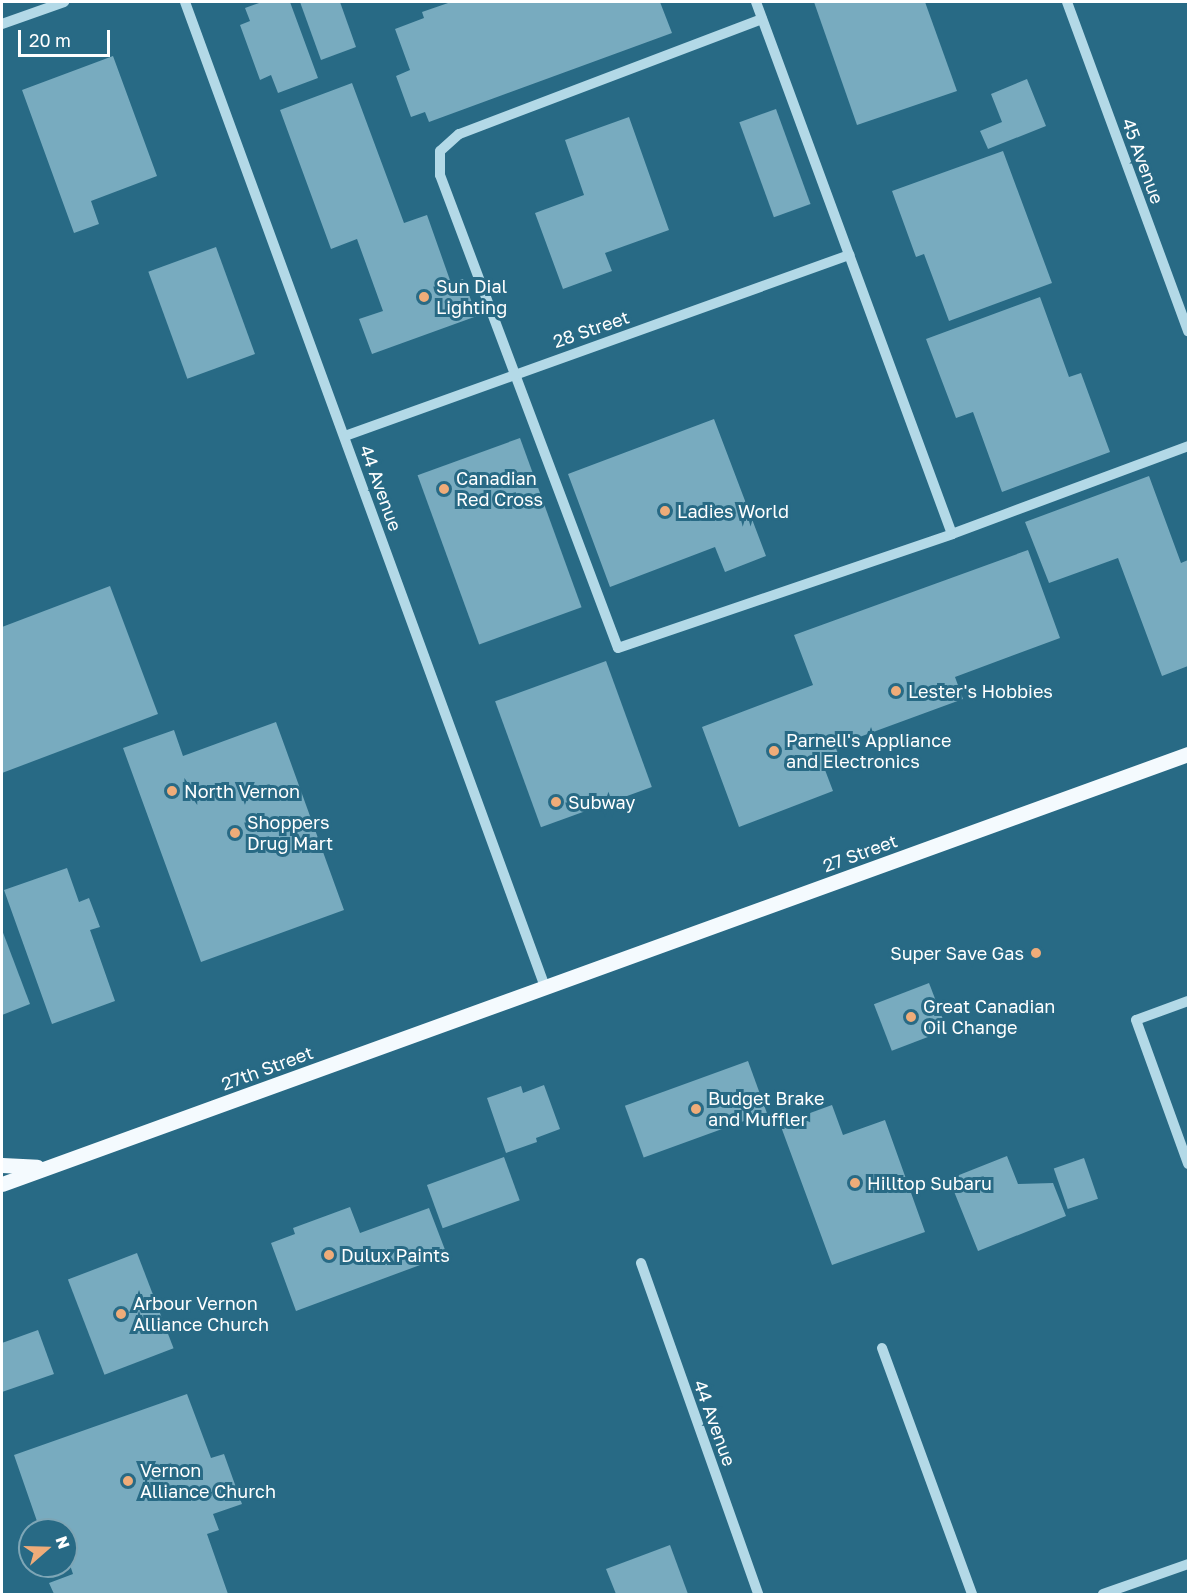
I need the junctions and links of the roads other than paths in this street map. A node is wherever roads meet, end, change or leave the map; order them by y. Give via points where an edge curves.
1 (64, 2) edge
2 (184, 2) edge
3 (756, 2) edge
4 (1067, 2) edge
5 (762, 20) junction
6 (2, 24) edge
7 (849, 255) junction
8 (1188, 331) edge
9 (515, 374) junction
10 (345, 436) junction
11 (1188, 446) edge
12 (952, 534) junction
13 (1188, 754) edge
14 (545, 987) junction
15 (1188, 1001) edge
16 (1188, 1164) edge
17 (2, 1166) edge
18 (46, 1168) junction
19 (2, 1184) edge
20 (640, 1263) dead end
21 (882, 1348) dead end
22 (1188, 1564) edge
23 (758, 1594) edge
24 (972, 1594) edge
25 (1103, 1594) edge

1 - 6 street
2 - 10 street, 44 Avenue
3 - 5 street
4 - 8 street, 45 Avenue
5 - 7 street
5 - 9 street via 459,134 440,151 440,175
7 - 9 street, 28 Street
7 - 12 street
9 - 10 street, 28 Street
9 - 12 street via 618,648
10 - 14 street, 44 Avenue
11 - 12 street
13 - 14 main road, 27 Street
14 - 18 main road, 27th Street
15 - 16 street via 1136,1020
17 - 18 main road
18 - 19 main road, 27th Street
20 - 23 street, 44 Avenue
21 - 24 street
22 - 25 street

